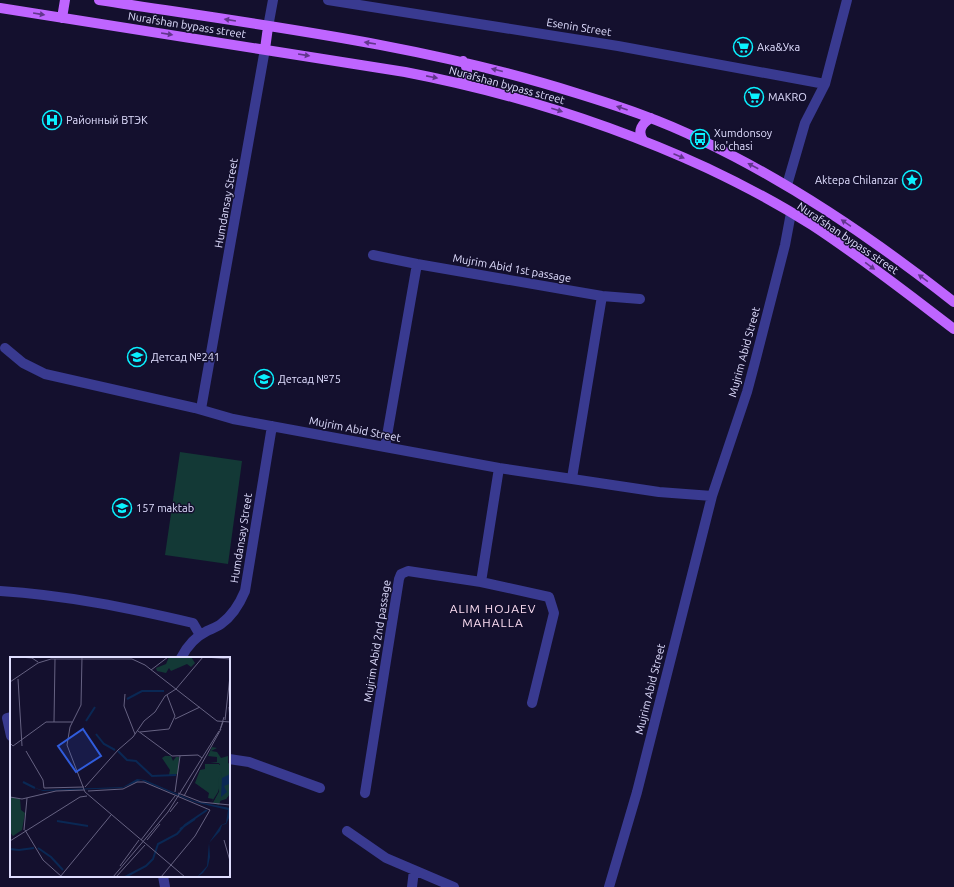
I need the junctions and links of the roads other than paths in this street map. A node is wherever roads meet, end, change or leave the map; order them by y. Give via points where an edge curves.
1 (65, 0) edge
2 (99, 0) edge
3 (272, 0) edge
4 (328, 0) edge
5 (846, 0) edge
6 (0, 8) edge
7 (62, 18) junction
8 (268, 26) junction
9 (265, 49) junction
10 (463, 62) junction
11 (459, 83) junction
12 (825, 84) junction
13 (651, 118) junction
14 (643, 140) junction
15 (787, 185) junction
16 (791, 213) junction
17 (373, 254) dead end
18 (417, 264) junction
19 (602, 296) junction
20 (640, 299) dead end
21 (954, 302) edge
22 (954, 330) edge
23 (5, 348) dead end
24 (201, 409) junction
25 (272, 426) junction
26 (385, 446) junction
27 (500, 468) junction
28 (572, 478) junction
29 (712, 496) junction
30 (481, 582) junction
31 (0, 591) edge
32 (200, 635) junction
33 (182, 657) edge
34 (532, 703) dead end
35 (10, 717) edge
36 (10, 732) edge
37 (230, 759) edge
38 (320, 788) dead end
39 (365, 793) dead end
40 (347, 832) dead end
41 (414, 870) junction
42 (163, 877) edge
43 (454, 886) edge
44 (165, 887) edge
45 (412, 887) edge
46 (609, 887) edge

1 - 7 main road
8 -> 2 main road, Nurafshan bypass street
3 - 8 street, Humdansay Street
4 - 12 street, Esenin Street via 618,46
5 - 12 street
6 -> 7 main road, Nurafshan bypass street
7 -> 9 main road, Nurafshan bypass street
8 - 9 main road, Humdansay Street
10 -> 8 main road, Nurafshan bypass street via 396,47
9 -> 11 main road, Nurafshan bypass street
9 - 24 street, Humdansay Street
10 - 11 main road via 468,74
13 -> 10 main road, Nurafshan bypass street via 558,87
11 -> 14 main road, Nurafshan bypass street via 550,108
12 - 15 street via 805,123
13 - 14 main road via 641,127 640,134
15 -> 13 main road, Nurafshan bypass street via 700,139
14 -> 16 main road, Nurafshan bypass street via 723,176
21 -> 15 main road, Nurafshan bypass street via 878,245
16 -> 22 main road, Nurafshan bypass street via 812,225
16 - 29 street, Mujrim Abid Street via 747,392
17 - 18 street, Mujrim Abid 1st passage
18 - 19 street, Mujrim Abid 1st passage
18 - 26 street
19 - 20 street, Mujrim Abid 1st passage
19 - 28 street
23 - 24 street, Mujrim Abid Street via 22,363 44,374
24 - 25 street, Mujrim Abid Street via 233,419
25 - 26 street, Mujrim Abid Street
25 - 32 street, Humdansay Street via 245,591 241,601 221,625
26 - 27 street, Mujrim Abid Street
27 - 28 street, Mujrim Abid Street
27 - 30 street
28 - 29 street, Mujrim Abid Street via 659,492
29 - 46 street, Mujrim Abid Street via 637,792
30 - 34 street, Mujrim Abid 2nd passage via 549,597 554,613
30 - 39 street, Mujrim Abid 2nd passage via 408,570 401,574
31 - 32 street via 32,593 136,610 193,623
32 - 33 street, Humdansay Street via 192,641
35 - 36 street via 7,718
37 - 38 street via 249,762
40 - 41 street via 386,858
41 - 43 street
41 - 45 street
42 - 44 street

